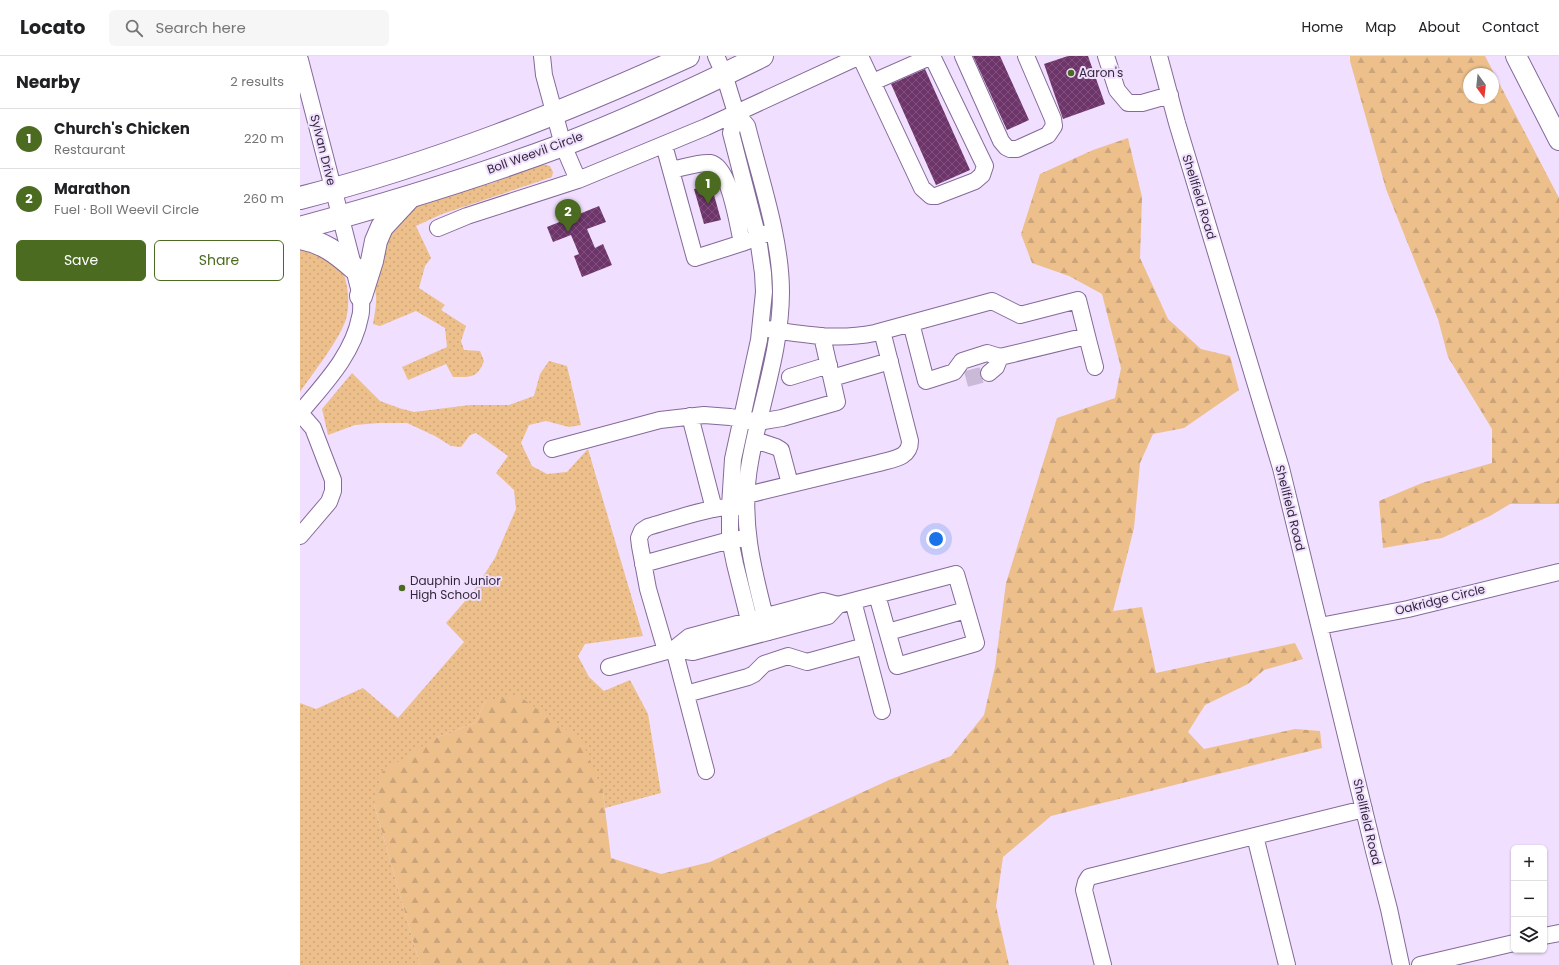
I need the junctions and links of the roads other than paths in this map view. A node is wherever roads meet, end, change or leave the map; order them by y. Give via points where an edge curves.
1 (542, 56) edge
2 (688, 56) edge
3 (762, 56) edge
4 (860, 56) edge
5 (932, 56) edge
6 (963, 56) edge
7 (1026, 56) edge
8 (1106, 56) edge
9 (1159, 56) edge
10 (1516, 56) edge
11 (300, 60) edge
12 (720, 65) edge
13 (873, 82) junction
14 (1170, 95) junction
15 (736, 113) junction
16 (554, 114) junction
17 (1559, 139) edge
18 (563, 145) junction
19 (664, 145) junction
20 (671, 170) junction
21 (578, 180) junction
22 (333, 190) junction
23 (300, 198) edge
24 (409, 198) junction
25 (340, 217) junction
26 (300, 228) edge
27 (438, 228) dead end
28 (774, 230) junction
29 (300, 238) edge
30 (758, 238) junction
31 (742, 243) junction
32 (354, 268) junction
33 (361, 296) junction
34 (911, 323) junction
35 (761, 328) junction
36 (778, 331) junction
37 (882, 331) junction
38 (822, 336) junction
39 (1087, 336) junction
40 (1000, 357) junction
41 (890, 361) junction
42 (1095, 366) dead end
43 (830, 372) junction
44 (989, 373) tunnel mouth
45 (790, 377) dead end
46 (300, 413) edge
47 (690, 416) junction
48 (742, 419) junction
49 (759, 422) junction
50 (755, 440) junction
51 (552, 449) dead end
52 (790, 484) junction
53 (747, 501) junction
54 (730, 506) junction
55 (714, 509) junction
56 (300, 536) edge
57 (748, 538) junction
58 (730, 540) junction
59 (643, 564) junction
60 (1559, 572) edge
61 (877, 595) junction
62 (845, 603) junction
63 (966, 610) junction
64 (767, 624) junction
65 (1320, 626) junction
66 (751, 629) junction
67 (888, 632) junction
68 (865, 646) junction
69 (670, 650) junction
70 (608, 667) dead end
71 (686, 694) junction
72 (882, 711) dead end
73 (706, 771) dead end
74 (1364, 809) junction
75 (1255, 836) junction
76 (1559, 933) edge
77 (1547, 935) edge
78 (1511, 944) edge
79 (1103, 965) edge
80 (1288, 965) edge
81 (1401, 965) edge
82 (1420, 965) edge

1 - 16 street
2 - 16 highway
3 - 12 highway, Boll Weevil Circle
4 - 13 street
4 - 15 street
5 - 13 street
5 - 13 street via 985,166 982,175 975,181 936,196 931,196 922,188
6 - 7 street via 1001,141 1010,149 1017,149 1048,135 1054,126
8 - 14 street via 1117,90 1128,103 1142,103
9 - 14 street, Shellfield Road
10 - 17 main road
11 - 22 street, Sylvan Drive
12 - 15 street
12 - 18 highway, Boll Weevil Circle via 626,118
14 - 65 street, Shellfield Road via 1280,468
15 - 19 street
15 - 28 street via 747,126
15 - 30 street via 731,133
16 - 18 street
16 - 22 highway via 408,168
18 - 21 street
18 - 24 highway, Boll Weevil Circle
19 - 20 street
19 - 21 street
20 - 31 street via 711,163 717,166 728,186
20 - 31 street via 695,258
21 - 27 street
22 - 23 highway
22 - 25 street, Sylvan Drive
24 - 25 highway, Boll Weevil Circle
24 - 33 highway via 382,226
25 - 26 highway, Boll Weevil Circle
25 - 32 street, Sylvan Drive
28 - 30 street
28 - 36 street via 781,285
29 - 32 highway via 326,246
30 - 31 street
30 - 35 street via 764,292
32 - 33 street, Sylvan Drive
33 - 46 street, Sylvan Drive via 361,316 352,341 333,372
34 - 37 street
34 - 39 street via 992,301 1020,315 1078,300
34 - 40 street via 926,381 960,376 962,360 987,354
35 - 36 street
35 - 48 street
36 - 38 street
36 - 49 street
37 - 38 street via 855,337
37 - 41 street
38 - 43 street
39 - 40 street
39 - 42 street
40 - 44 street via 996,367
41 - 43 street
41 - 52 street via 910,441 907,453 879,463
43 - 45 street
43 - 49 street via 837,402
46 - 56 street via 314,428 333,480 333,491 329,502
47 - 48 street via 704,414
47 - 51 street via 660,420
47 - 55 street
48 - 49 street
48 - 54 street via 733,459
49 - 50 street
50 - 52 street via 781,450
50 - 53 street via 750,462
52 - 53 street
53 - 54 street
53 - 57 street
54 - 55 street
54 - 58 street
55 - 59 street via 648,527 642,531 639,538
57 - 58 street
57 - 64 street via 751,561
58 - 59 street
58 - 66 street
59 - 69 street via 648,588
60 - 65 street, Oakridge Circle via 1408,609
61 - 62 street
61 - 63 street via 956,574
61 - 67 street
62 - 64 street via 828,616
62 - 68 street
63 - 67 street
63 - 67 street via 976,644 897,666
64 - 66 street
65 - 74 street, Shellfield Road
66 - 69 street via 693,652
68 - 71 street via 807,662 788,656 764,664 748,677
68 - 72 street
69 - 70 street
69 - 71 street
71 - 73 street
74 - 75 street
74 - 81 street, Shellfield Road
75 - 79 street via 1089,877 1084,890
75 - 80 street
76 - 77 street
78 - 82 street

